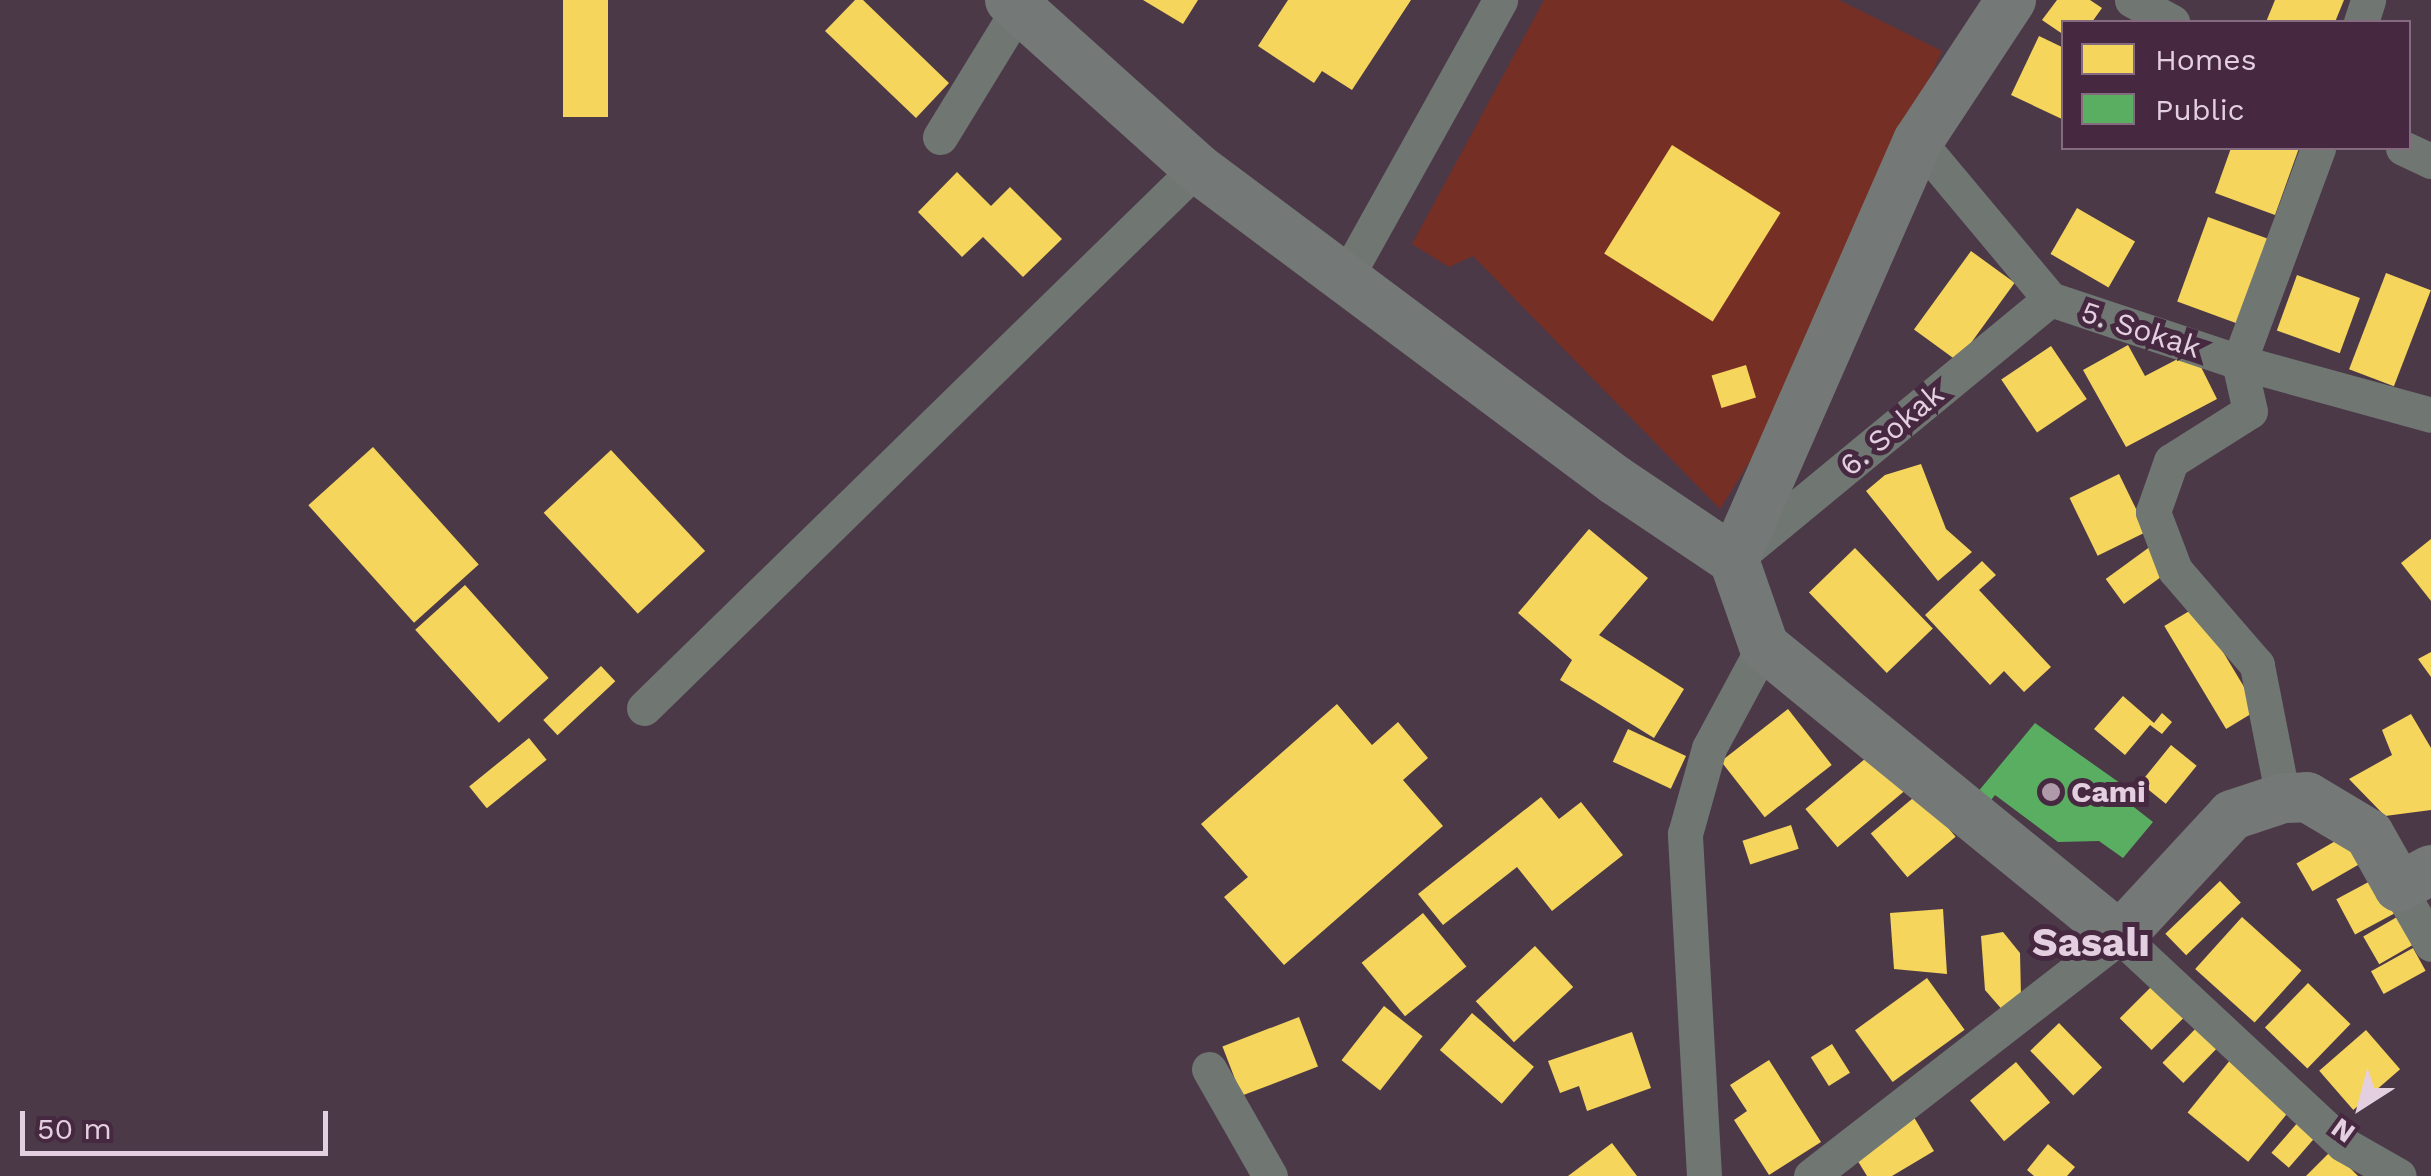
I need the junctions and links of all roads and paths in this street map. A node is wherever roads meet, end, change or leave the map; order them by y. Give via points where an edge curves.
1 (1500, 0) edge
2 (2011, 0) edge
3 (2132, 0) edge
4 (1018, 3) edge
5 (2168, 20) edge
6 (940, 137) dead end
7 (1918, 141) junction
8 (2317, 150) edge
9 (2407, 150) edge
10 (2431, 161) edge
11 (1197, 168) junction
12 (1345, 279) junction
13 (2050, 299) junction
14 (2239, 362) junction
15 (2431, 415) edge
16 (1734, 560) junction
17 (1764, 646) junction
18 (644, 708) dead end
19 (2284, 798) junction
20 (2416, 884) edge
21 (2120, 936) junction
22 (2431, 944) edge
23 (1210, 1069) dead end
24 (1270, 1176) edge
25 (1704, 1176) edge
26 (1811, 1176) edge
27 (2399, 1176) edge

1 - 12 street
2 - 7 street
3 - 5 street
4 - 6 street
4 - 11 street
7 - 13 street, 5. Sokak
7 - 16 street
8 - 14 street
9 - 10 street
11 - 12 street
11 - 18 street
12 - 16 street
13 - 14 street, 5. Sokak
13 - 16 street, 6. Sokak
14 - 15 street, 5. Sokak
14 - 19 street via 2250,411 2171,462 2153,512 2175,570 2257,665
16 - 17 street
17 - 21 street
17 - 25 street via 1710,748 1685,834
19 - 20 street via 2307,797 2369,834
19 - 21 street via 2232,815
20 - 22 street
21 - 26 street
21 - 27 street via 2343,1144
23 - 24 street

